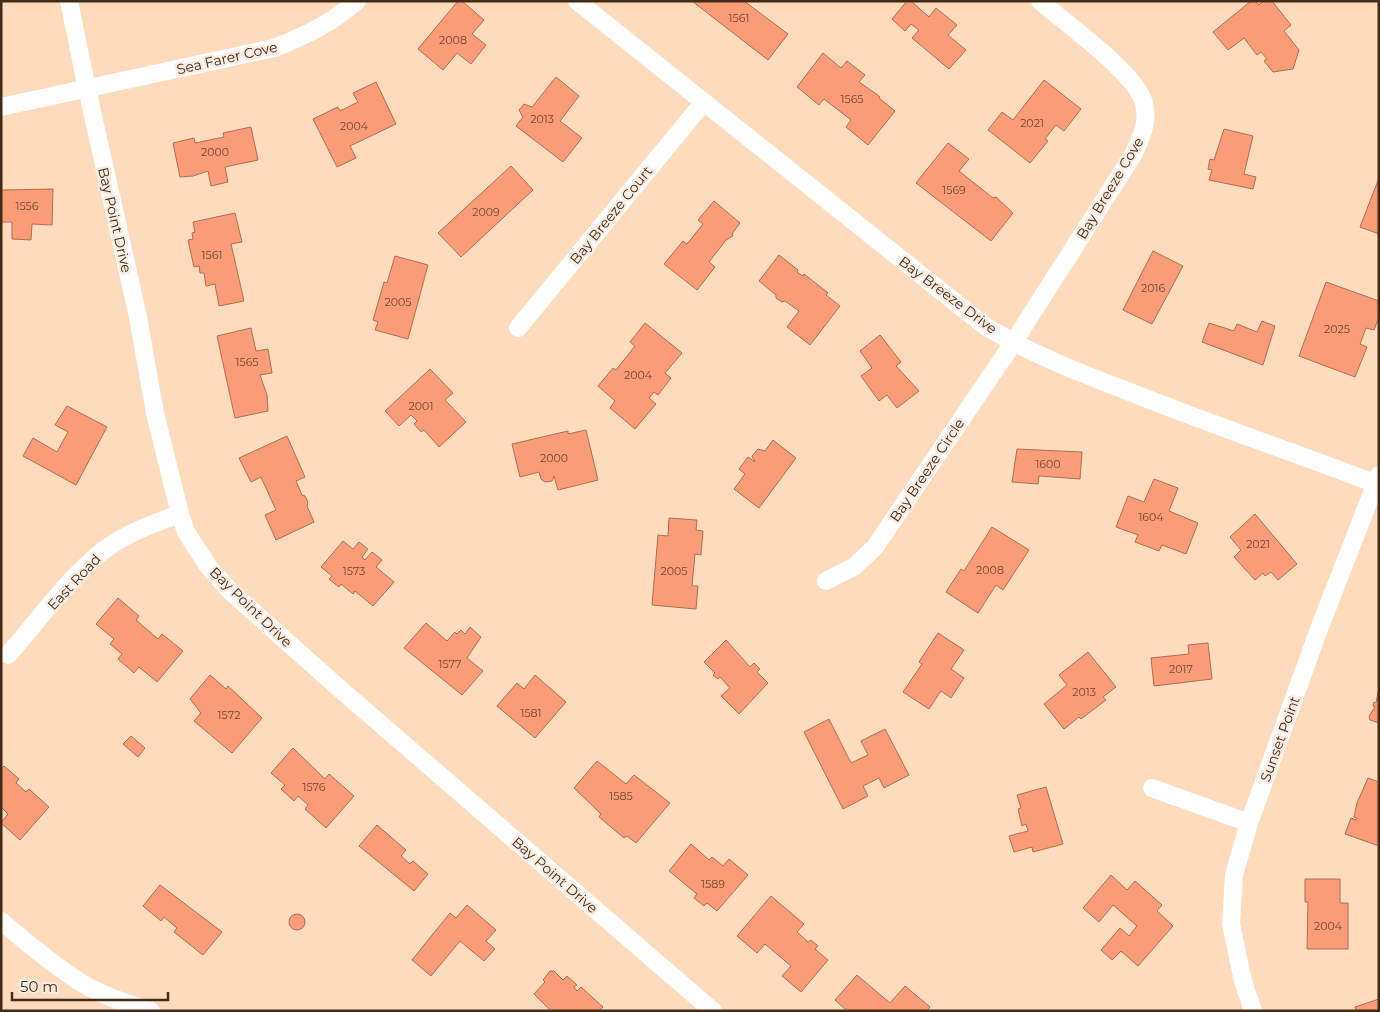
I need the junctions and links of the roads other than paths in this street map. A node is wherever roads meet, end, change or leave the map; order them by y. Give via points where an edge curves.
1 (70, 1) edge
2 (357, 1) edge
3 (577, 1) edge
4 (1040, 1) edge
5 (86, 89) junction
6 (703, 102) junction
7 (1, 107) edge
8 (518, 328) dead end
9 (1013, 343) junction
10 (1378, 481) edge
11 (180, 514) junction
12 (826, 582) dead end
13 (8, 655) dead end
14 (1152, 788) dead end
15 (1249, 824) junction
16 (1, 921) edge
17 (151, 1011) edge
18 (713, 1011) edge
19 (1253, 1011) edge

1 - 5 street, Bay Point Drive
2 - 5 street, Sea Farer Cove via 312,34 274,48
3 - 6 street, Bay Breeze Drive
4 - 9 street, Bay Breeze Cove via 1138,88 1146,120 1144,133 1133,154
5 - 7 street, Sea Farer Cove
5 - 11 street, Bay Point Drive via 138,317 155,413
6 - 8 street, Bay Breeze Court
6 - 9 street, Bay Breeze Drive via 986,326
9 - 10 street, Bay Breeze Drive via 1156,403
9 - 12 street, Bay Breeze Circle via 875,547 855,566
10 - 15 street, Sunset Point via 1319,630
11 - 13 street, East Road via 146,526 103,550
11 - 18 street, Bay Point Drive via 186,532 208,566 230,591
14 - 15 street
15 - 19 street, Sunset Point via 1234,875 1230,910 1243,981
16 - 17 street via 78,981 115,999

